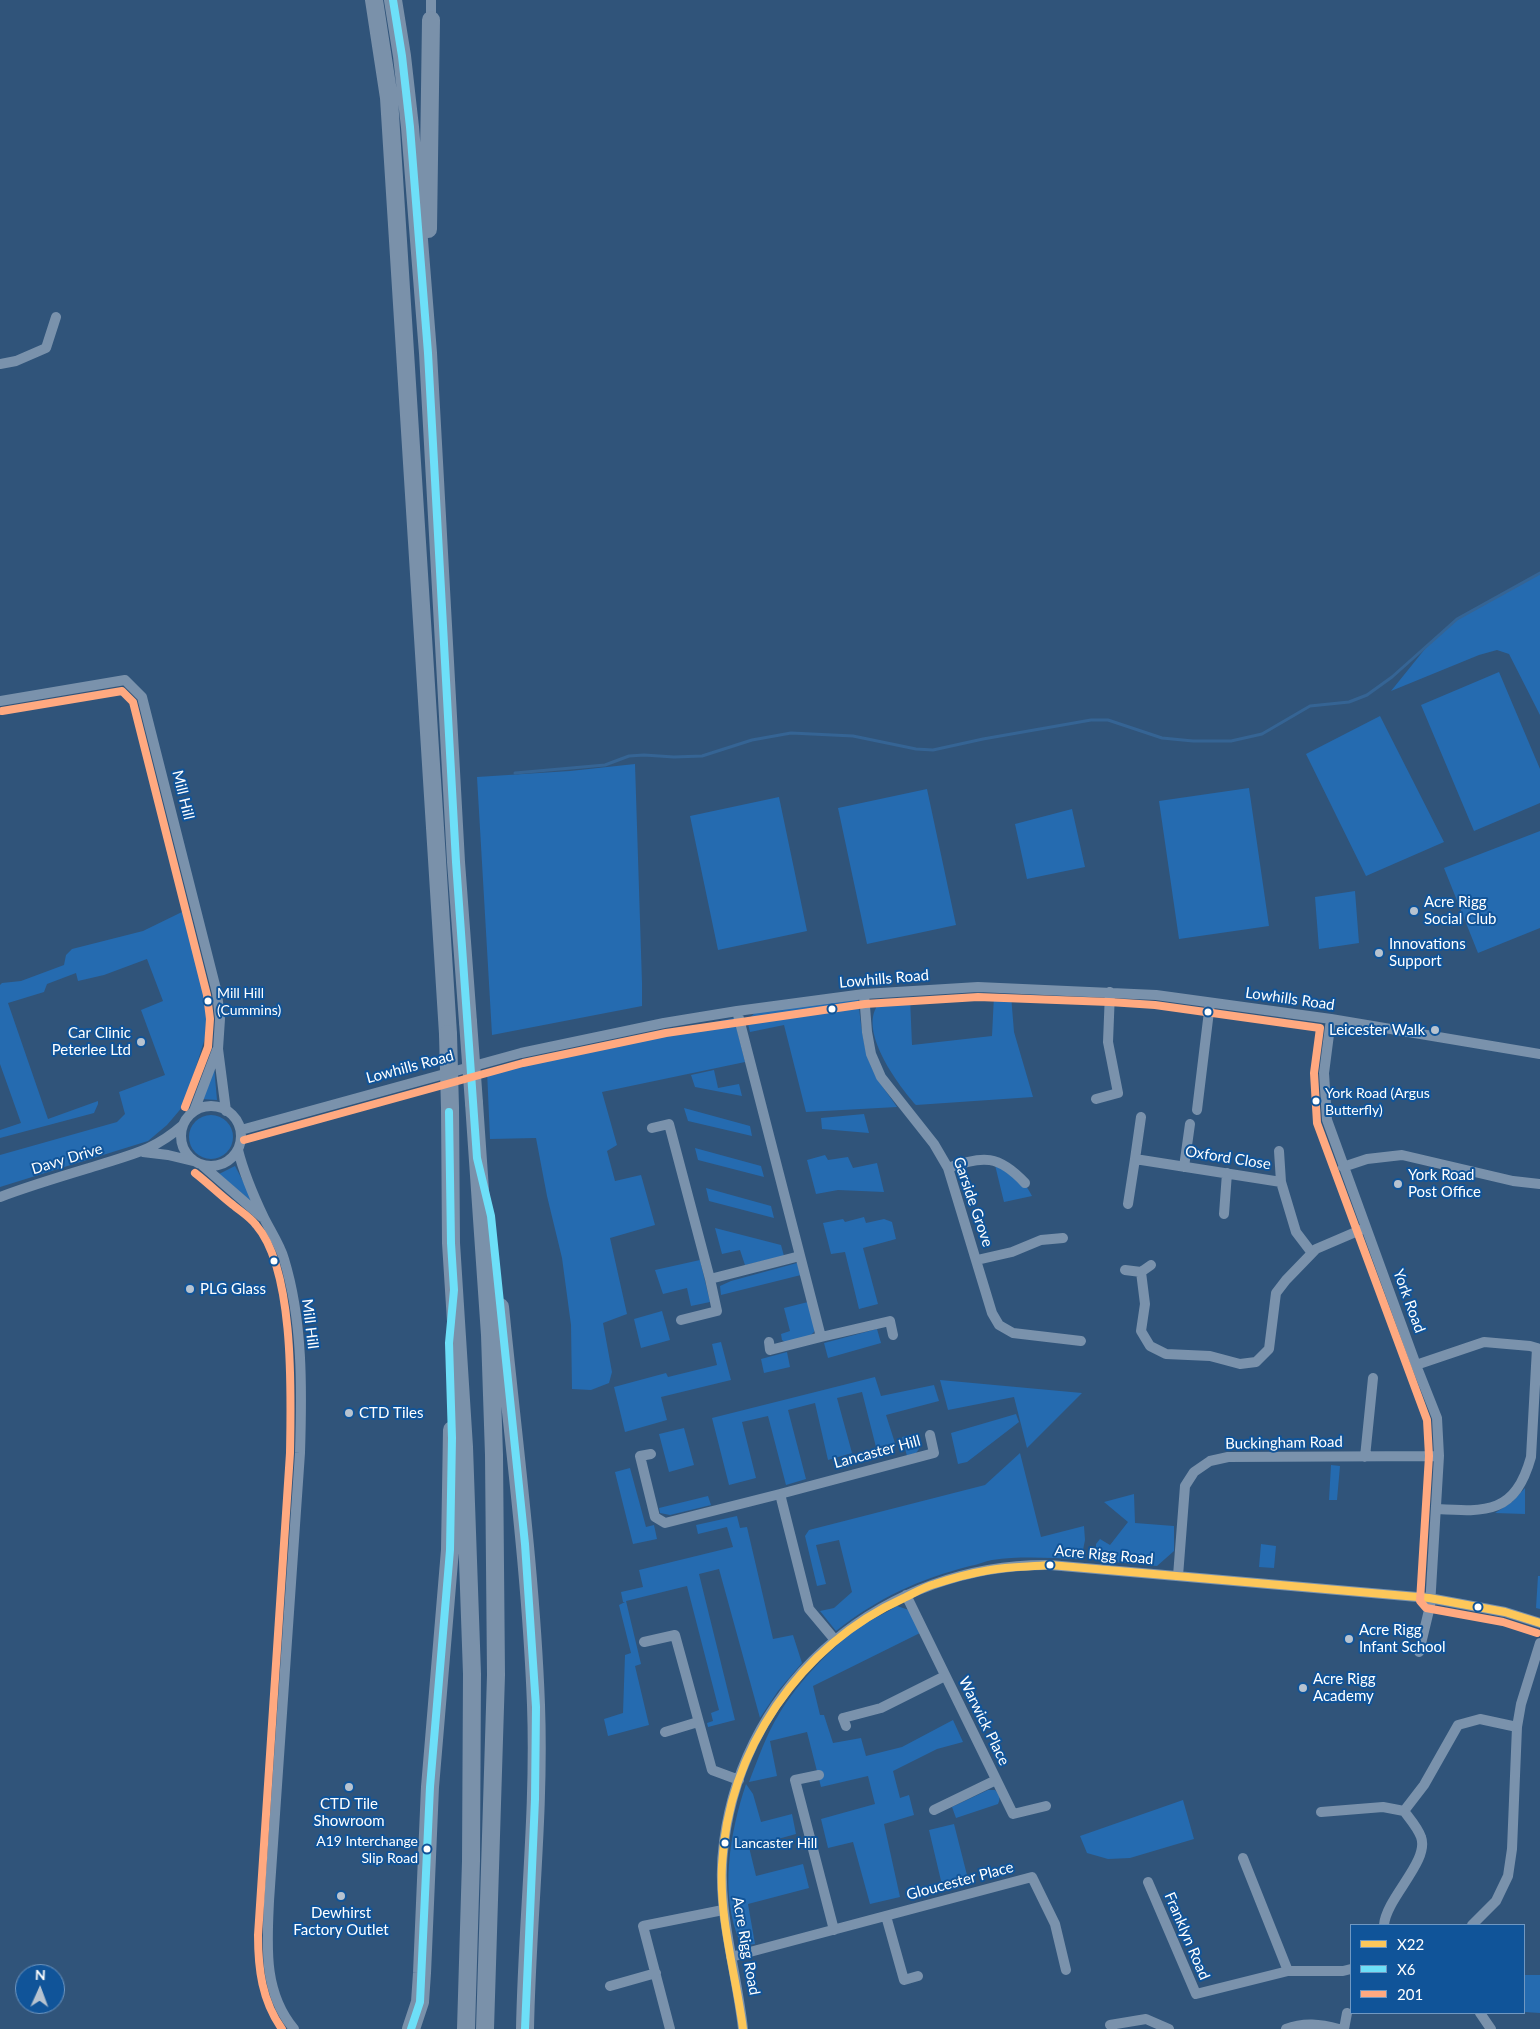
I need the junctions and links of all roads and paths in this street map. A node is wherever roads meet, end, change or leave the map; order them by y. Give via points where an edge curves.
1 (374, 0) edge
2 (393, 0) edge
3 (431, 0) edge
4 (430, 20) joint
5 (56, 317) dead end
6 (428, 353) junction
7 (0, 364) edge
8 (0, 701) edge
9 (1110, 992) junction
10 (864, 994) junction
11 (1210, 1003) junction
12 (736, 1011) junction
13 (1330, 1019) junction
14 (218, 1049) junction
15 (1540, 1054) edge
16 (1096, 1099) dead end
17 (1197, 1110) dead end
18 (194, 1111) junction
19 (226, 1111) junction
20 (1141, 1117) dead end
21 (1190, 1124) dead end
22 (183, 1125) junction
23 (652, 1128) dead end
24 (241, 1130) junction
25 (238, 1150) junction
26 (1279, 1151) dead end
27 (143, 1152) junction
28 (477, 1158) junction
29 (1134, 1159) junction
30 (198, 1163) junction
31 (1184, 1166) junction
32 (1343, 1167) junction
33 (948, 1168) junction
34 (1227, 1173) junction
35 (1281, 1182) junction
36 (1025, 1183) dead end
37 (1540, 1184) edge
38 (0, 1196) edge
39 (1128, 1204) dead end
40 (1224, 1214) dead end
41 (265, 1220) junction
42 (1366, 1228) junction
43 (1063, 1238) dead end
44 (1312, 1254) junction
45 (800, 1256) junction
46 (976, 1260) junction
47 (1152, 1265) dead end
48 (1125, 1270) dead end
49 (1141, 1272) junction
50 (710, 1279) junction
51 (454, 1290) junction
52 (682, 1320) dead end
53 (893, 1335) dead end
54 (821, 1337) junction
55 (1082, 1341) dead end
56 (769, 1342) dead end
57 (1538, 1348) edge
58 (1416, 1365) junction
59 (1373, 1378) dead end
60 (930, 1435) dead end
61 (652, 1454) dead end
62 (1366, 1456) junction
63 (1439, 1456) junction
64 (780, 1494) junction
65 (1436, 1509) junction
66 (1178, 1576) junction
67 (906, 1595) junction
68 (1429, 1598) junction
69 (1540, 1623) edge
70 (835, 1640) junction
71 (644, 1642) dead end
72 (1540, 1643) edge
73 (1419, 1652) dead end
74 (945, 1676) junction
75 (698, 1722) junction
76 (846, 1726) dead end
77 (1517, 1727) junction
78 (665, 1732) dead end
79 (819, 1775) dead end
80 (739, 1780) junction
81 (996, 1780) junction
82 (1046, 1806) dead end
83 (934, 1810) dead end
84 (1404, 1811) junction
85 (1321, 1812) dead end
86 (1243, 1858) dead end
87 (1148, 1882) dead end
88 (722, 1910) junction
89 (886, 1916) junction
90 (1384, 1924) edge
91 (1473, 1924) edge
92 (834, 1930) junction
93 (731, 1957) junction
94 (1350, 1969) edge
95 (1066, 1970) dead end
96 (1288, 1971) junction
97 (656, 1973) junction
98 (918, 1976) dead end
99 (610, 1986) dead end
100 (1347, 2013) dead end
101 (1481, 2014) edge
102 (1110, 2026) dead end
103 (1124, 2026) edge
104 (294, 2029) edge
105 (411, 2029) edge
106 (466, 2029) edge
107 (485, 2029) edge
108 (525, 2029) edge
109 (670, 2029) edge
110 (743, 2029) edge
111 (1169, 2029) edge
112 (1286, 2029) edge
113 (1339, 2029) edge
114 (1344, 2029) edge
115 (1490, 2029) edge

1 - 51 highway, bridge via 390,98 448,1034
2 - 6 highway via 410,127
3 - 4 street
4 - 6 highway
5 - 7 street via 46,348
6 - 28 highway, bridge via 455,852
8 - 14 street, Mill Hill via 125,680 142,698 217,993 220,1019
9 - 10 street, Lowhills Road via 978,987
9 - 11 street, Lowhills Road
9 - 16 street via 1108,1042 1118,1093
10 - 12 street, Lowhills Road
10 - 33 street, Garside Grove via 868,1040 881,1077 934,1144
11 - 13 street, Lowhills Road
11 - 17 street
12 - 24 street, Lowhills Road via 521,1053
12 - 45 street
13 - 15 street, Lowhills Road
13 - 32 street, York Road via 1324,1073 1327,1120
14 - 18 street, Mill Hill
14 - 19 street, Mill Hill
18 - 19 street via 212,1106
18 - 22 street
19 - 24 street
20 - 29 street
21 - 31 street
22 - 27 street, Davy Drive via 166,1140
22 - 30 street via 182,1144 186,1153
23 - 50 street via 669,1124
24 - 25 street
25 - 30 street via 223,1164 213,1167
25 - 41 street, Mill Hill
26 - 35 street
27 - 30 street, Davy Drive
27 - 38 street, Davy Drive
28 - 107 highway via 490,1334 496,1675
28 - 108 highway via 491,1216 531,1616 536,1707 535,1799
29 - 31 street, Oxford Close
29 - 39 street
30 - 41 street, Mill Hill
31 - 34 street, Oxford Close
32 - 37 street via 1368,1159 1402,1156
32 - 42 street, York Road
33 - 36 street via 968,1161 989,1159 1011,1168
33 - 46 street, Garside Grove
34 - 35 street, Oxford Close
34 - 40 street
35 - 44 street, Oxford Close via 1296,1232
41 - 104 street, Mill Hill via 284,1259 294,1308 302,1394 267,1938 271,1984
42 - 44 street via 1316,1249
42 - 58 street, York Road
43 - 46 street via 1041,1240 1012,1252
44 - 49 street via 1276,1294 1269,1349 1256,1362 1240,1364 1210,1356 1166,1354 1150,1346 1141,1331 1145,1304
45 - 50 street
45 - 54 street
46 - 55 street, Garside Grove via 992,1313 999,1325 1013,1333
47 - 49 street
48 - 49 street
50 - 52 street via 717,1312
51 - 105 highway via 449,1343 452,1438 450,1550 430,1787 420,2002
51 - 106 highway via 469,1544 472,1674
53 - 54 street via 890,1321
54 - 56 street via 770,1350
57 - 58 street via 1484,1342
57 - 65 street via 1531,1457 1527,1472 1516,1490 1501,1504 1481,1511
58 - 63 street, York Road via 1437,1418
59 - 62 street
60 - 64 street, Lancaster Hill via 934,1453
61 - 64 street, Lancaster Hill via 640,1456 655,1517 665,1523
62 - 63 street, Buckingham Road
62 - 66 street, Buckingham Road via 1210,1460 1194,1472 1185,1486
63 - 65 street, York Road
64 - 70 street via 809,1609
65 - 68 street, York Road
66 - 67 street, Acre Rigg Road via 1018,1564 950,1578
66 - 68 street, Acre Rigg Road
67 - 70 street, Acre Rigg Road
67 - 74 street, Warwick Place
68 - 69 street, Acre Rigg Road via 1505,1612
68 - 73 street, York Road
70 - 80 street, Acre Rigg Road via 800,1675 771,1713
71 - 75 street via 675,1635
72 - 77 street
74 - 76 street, Warwick Place via 881,1708 843,1718
74 - 81 street, Warwick Place
75 - 78 street
75 - 80 street via 712,1770
77 - 84 street via 1480,1719 1458,1725 1424,1785
77 - 91 street via 1508,1876 1496,1901
79 - 92 street via 795,1780
80 - 88 street, Acre Rigg Road via 724,1843
81 - 82 street, Warwick Place via 1013,1814
81 - 83 street, Warwick Place
84 - 85 street via 1383,1807
84 - 90 street via 1422,1839 1421,1856 1386,1912
86 - 96 street
87 - 96 street, Franklyn Road via 1196,1994
88 - 93 street, Acre Rigg Road
88 - 97 street via 643,1926
89 - 92 street, Gloucester Place
89 - 95 street, Gloucester Place via 1032,1877 1055,1924
89 - 98 street via 904,1980
92 - 93 street, Gloucester Place
93 - 110 street, Acre Rigg Road
94 - 96 street, Franklyn Road
97 - 99 street
97 - 109 street
100 - 114 street
101 - 115 street
102 - 103 street
103 - 111 street via 1146,2019
112 - 113 street via 1300,2024

